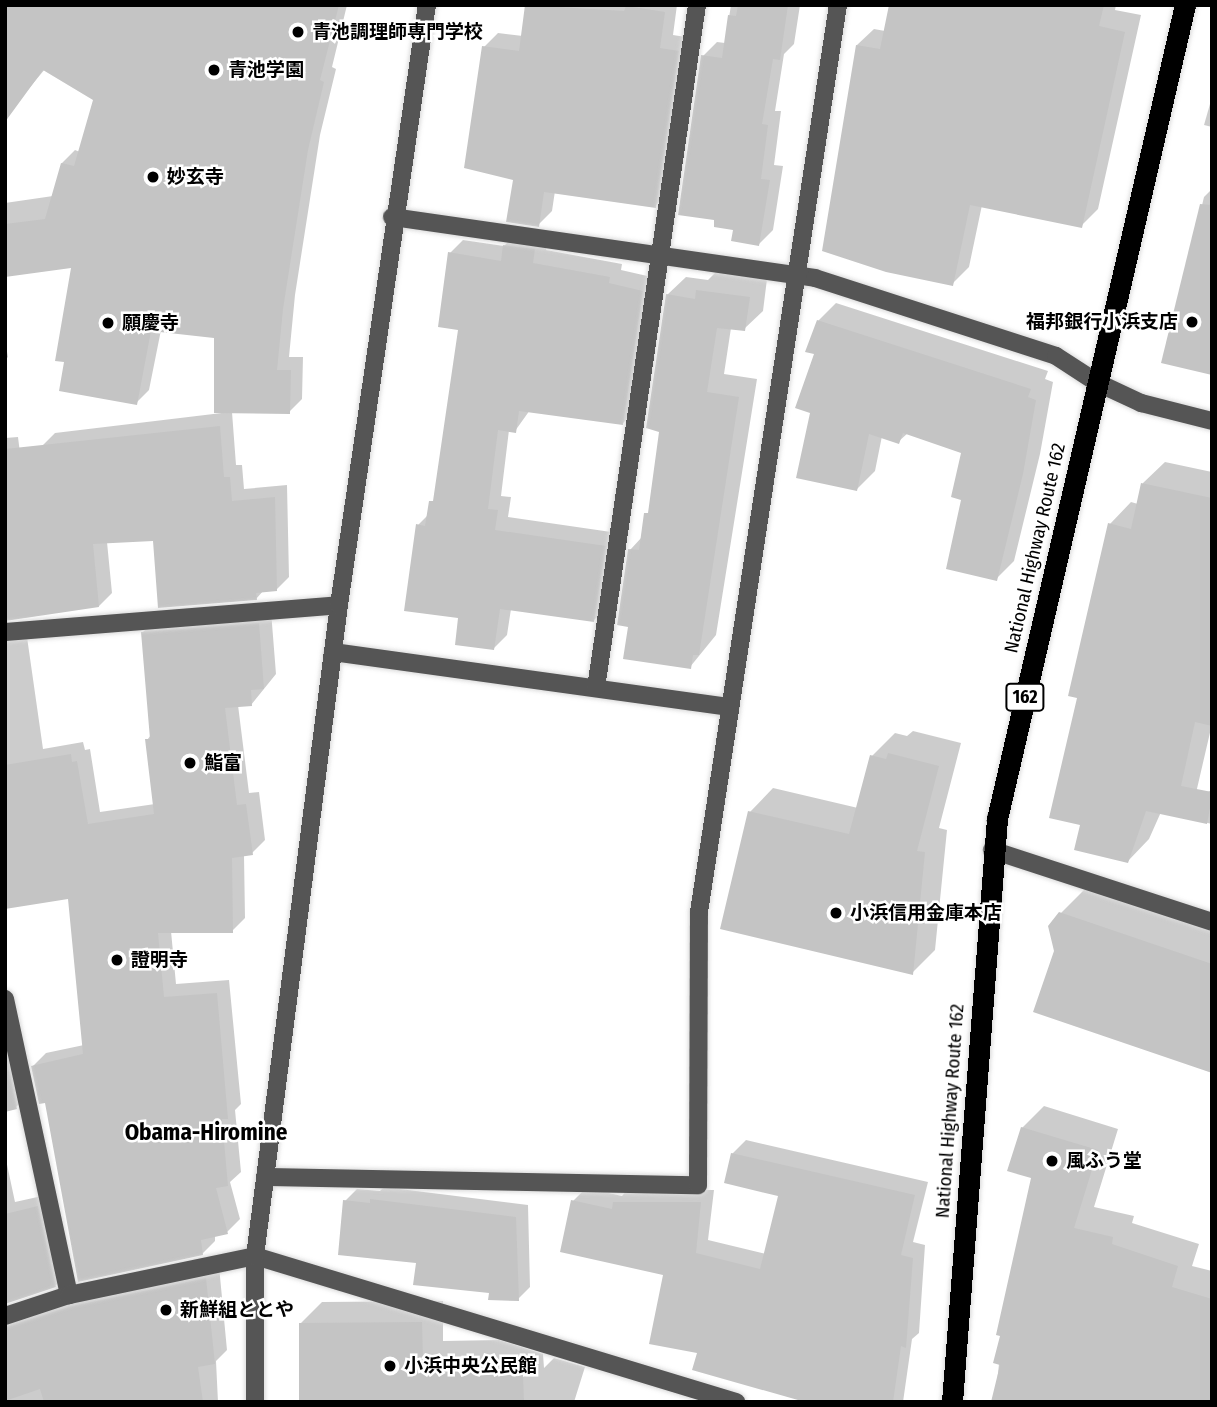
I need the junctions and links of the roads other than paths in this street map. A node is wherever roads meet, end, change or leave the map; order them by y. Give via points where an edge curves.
1 (427, 5) edge
2 (697, 5) edge
3 (838, 5) edge
4 (1185, 5) edge
5 (392, 217) junction
6 (659, 257) junction
7 (797, 277) junction
8 (1096, 382) junction
9 (1212, 421) edge
10 (339, 605) junction
11 (5, 632) edge
12 (333, 652) junction
13 (596, 688) junction
14 (730, 707) junction
15 (992, 850) junction
16 (1212, 922) edge
17 (5, 999) edge
18 (265, 1177) junction
19 (255, 1256) junction
20 (69, 1296) junction
21 (5, 1316) edge
22 (255, 1402) edge
23 (736, 1402) edge
24 (952, 1402) edge

1 - 5 street
2 - 6 street
3 - 7 street
4 - 8 highway, National Highway Route 162 / 162
5 - 6 street
5 - 10 street
6 - 7 street
6 - 13 street
7 - 8 street via 815,278 1056,356
7 - 14 street
8 - 9 street via 1141,402
8 - 15 highway, National Highway Route 162 / 162
10 - 11 street
10 - 12 street
12 - 13 street
12 - 18 street
13 - 14 street
14 - 18 street via 699,912 698,1185
15 - 16 street
15 - 24 highway, National Highway Route 162 / 162
17 - 20 street
18 - 19 street
19 - 20 street
19 - 22 street
19 - 23 street
20 - 21 street

